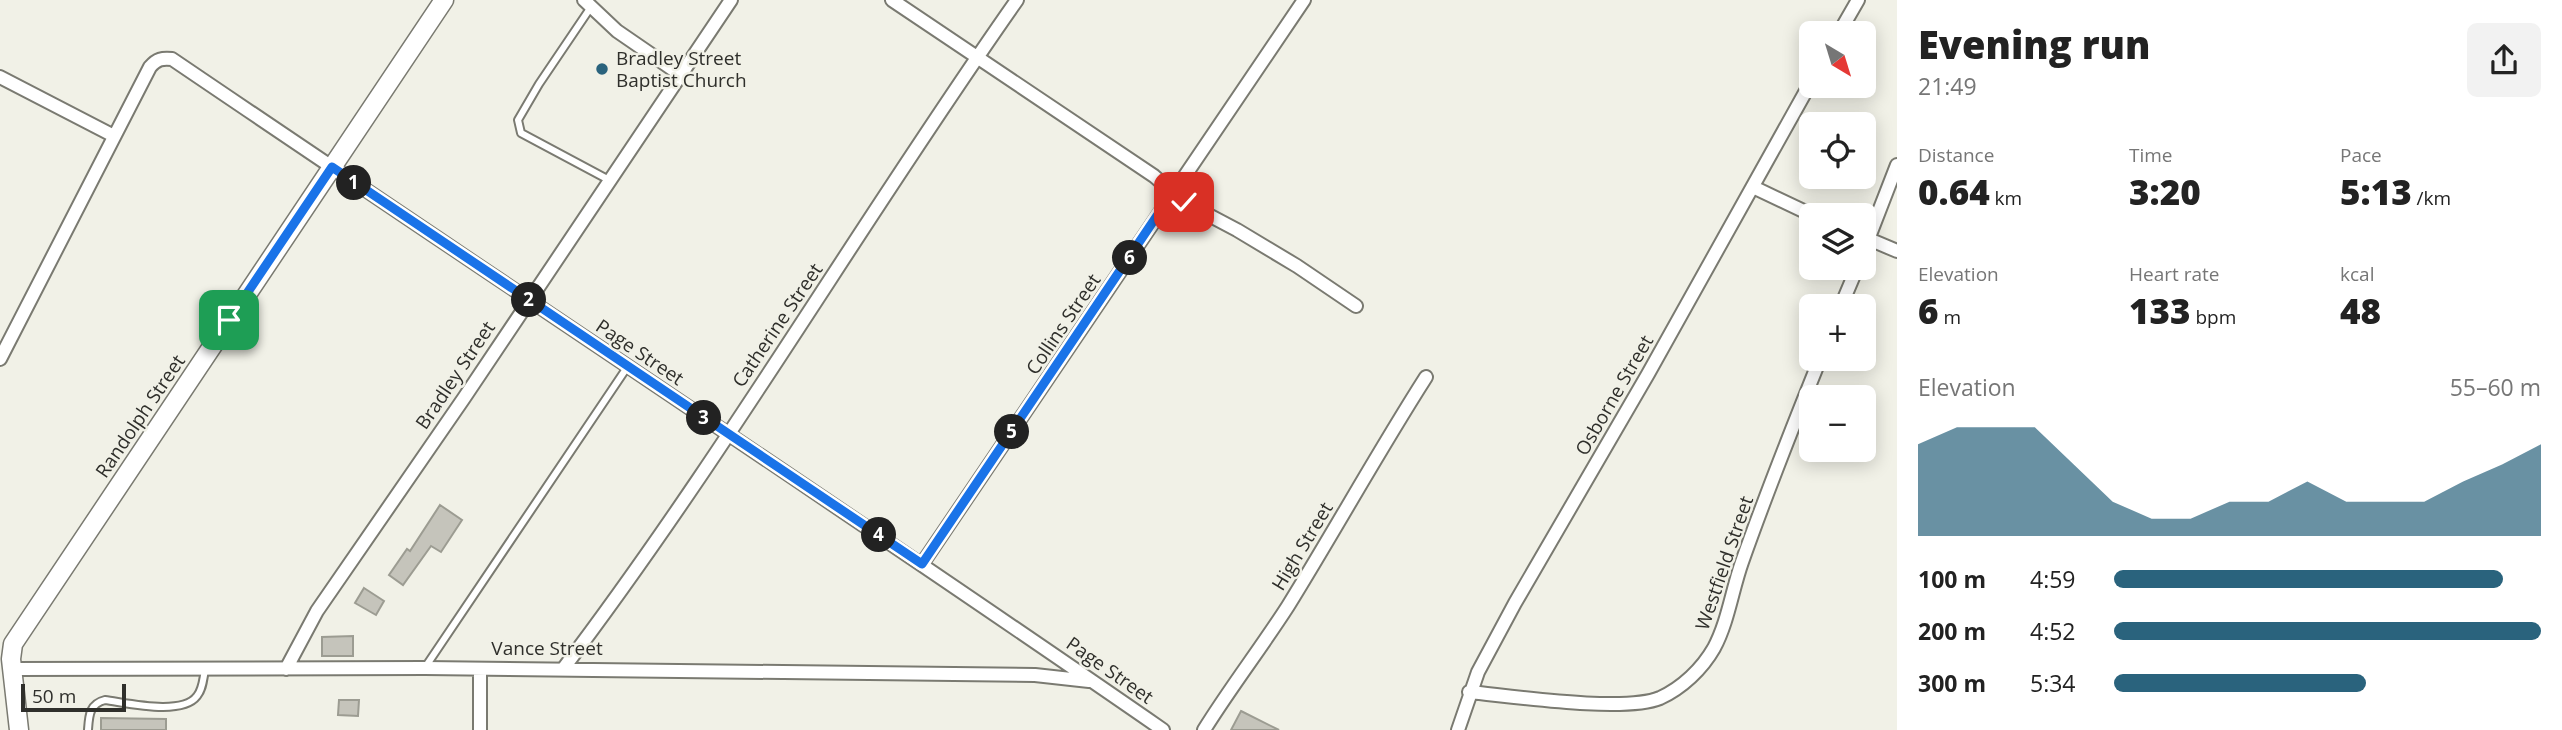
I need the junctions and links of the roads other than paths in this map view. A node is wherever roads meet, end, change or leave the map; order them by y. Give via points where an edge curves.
1 (444, 0) edge
2 (732, 0) edge
3 (892, 0) edge
4 (1017, 0) edge
5 (1304, 0) edge
6 (1858, 0) edge
7 (588, 3) edge
8 (1846, 21) edge
9 (978, 57) junction
10 (681, 75) junction
11 (0, 77) edge
12 (1802, 98) edge
13 (114, 136) junction
14 (1897, 165) edge
15 (332, 167) junction
16 (610, 180) junction
17 (1753, 187) junction
18 (1173, 192) junction
19 (1799, 209) edge
20 (1876, 216) edge
21 (1876, 245) edge
22 (1897, 251) edge
23 (530, 300) junction
24 (1356, 306) dead end
25 (0, 359) edge
26 (628, 366) junction
27 (1815, 371) edge
28 (1426, 377) dead end
29 (727, 434) junction
30 (922, 564) junction
31 (205, 668) junction
32 (286, 668) junction
33 (425, 668) junction
34 (7, 669) edge
35 (480, 669) junction
36 (563, 669) junction
37 (1093, 682) junction
38 (1469, 692) junction
39 (19, 730) edge
40 (88, 730) edge
41 (480, 730) edge
42 (1163, 730) edge
43 (1203, 730) edge
44 (1458, 730) edge

1 - 15 street, Randolph Street
2 - 10 street, Bradley Street
3 - 9 street
4 - 9 street, Catherine Street
5 - 18 street, Collins Street
6 - 8 street
7 - 10 street via 617,31
7 - 16 lane via 518,127 521,133
9 - 18 street
9 - 29 street, Catherine Street
10 - 16 street, Bradley Street
11 - 13 street
12 - 17 street, Osborne Street
13 - 15 street, Page Street via 150,67 156,60 172,59
13 - 25 street
14 - 20 street
15 - 23 street, Page Street
15 - 34 street, Randolph Street via 25,625
16 - 23 street, Bradley Street
17 - 19 street
17 - 38 street, Osborne Street via 1515,603
18 - 24 street
18 - 30 street, Collins Street
21 - 22 street
23 - 26 street, Page Street
23 - 32 street, Bradley Street via 317,611
26 - 29 street, Page Street
26 - 33 lane
27 - 38 street, Westfield Street via 1742,563 1721,634 1689,679 1648,701 1608,703
28 - 43 street, High Street via 1286,609
29 - 30 street, Page Street
29 - 36 street, Catherine Street
30 - 37 street, Page Street
31 - 32 street, Vance Street
31 - 34 street, Vance Street
31 - 40 lane via 202,688 190,703 175,708 99,702 89,713
32 - 33 street, Vance Street
33 - 35 street, Vance Street
34 - 39 street, Randolph Street
35 - 36 street, Vance Street
35 - 41 street
36 - 37 street, Vance Street via 1035,674
37 - 42 street, Page Street
38 - 44 street, Osborne Street

